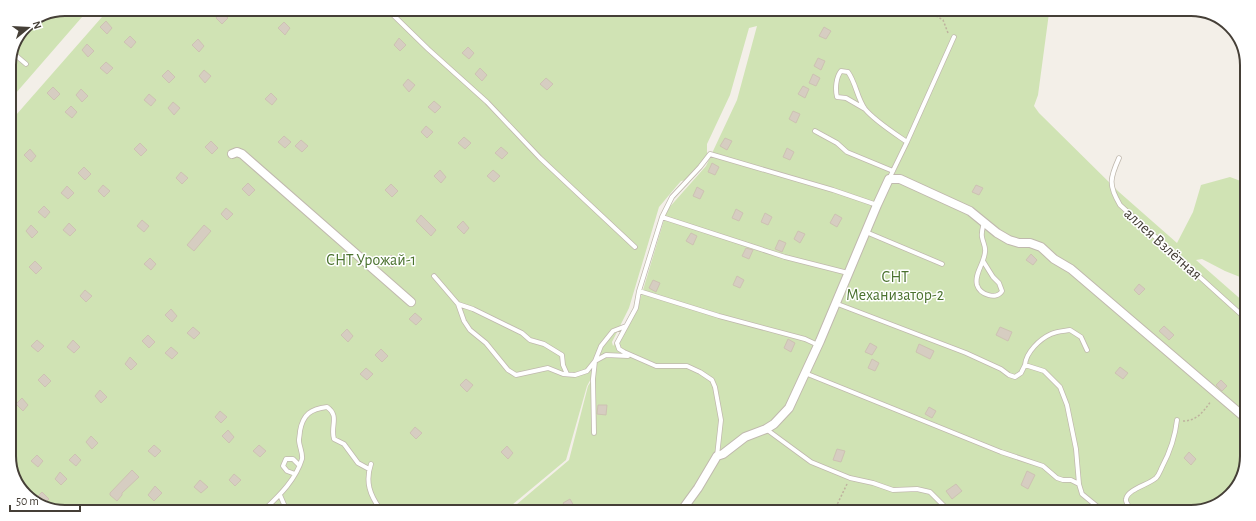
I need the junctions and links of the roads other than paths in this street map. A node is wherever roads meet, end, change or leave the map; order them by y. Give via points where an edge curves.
1 (394, 16) edge
2 (954, 37) dead end
3 (17, 56) edge
4 (26, 64) dead end
5 (865, 109) junction
6 (815, 131) dead end
7 (907, 142) junction
8 (232, 154) dead end
9 (1119, 158) dead end
10 (893, 170) junction
11 (889, 179) junction
12 (877, 205) junction
13 (662, 217) junction
14 (984, 221) junction
15 (866, 232) junction
16 (635, 247) dead end
17 (983, 261) junction
18 (942, 264) dead end
19 (848, 272) junction
20 (434, 276) dead end
21 (639, 292) junction
22 (411, 302) dead end
23 (835, 303) junction
24 (458, 304) junction
25 (1240, 313) edge
26 (626, 326) junction
27 (818, 345) junction
28 (1087, 350) dead end
29 (632, 356) junction
30 (595, 362) junction
31 (1025, 365) junction
32 (805, 372) junction
33 (567, 374) junction
34 (1240, 413) edge
35 (1177, 420) road end
36 (766, 429) junction
37 (594, 433) dead end
38 (717, 456) junction
39 (371, 464) dead end
40 (299, 465) junction
41 (369, 469) junction
42 (295, 474) junction
43 (1079, 484) junction
44 (280, 495) junction
45 (269, 505) edge
46 (284, 505) edge
47 (377, 505) edge
48 (686, 505) edge
49 (943, 505) edge
50 (1095, 505) edge
51 (1128, 505) edge

1 - 16 lane via 487,102 540,158
2 - 7 lane
3 - 4 lane
5 - 5 lane via 848,72 841,71 838,75 837,97 846,98
5 - 7 lane
6 - 10 lane via 837,143 847,152
7 - 10 lane
8 - 22 street via 242,154
9 - 25 lane, аллея Взлётная via 1112,178 1113,192 1120,205
10 - 11 lane
11 - 12 street
11 - 14 street via 900,179 970,211
12 - 13 lane via 710,154 672,197
12 - 15 street
13 - 19 lane via 785,257
13 - 21 lane
14 - 17 lane via 982,237 986,250
14 - 34 street via 1009,240 1019,243 1030,242 1041,247 1071,269
15 - 18 lane
15 - 19 street
17 - 17 lane via 978,271 977,286 984,293 996,296 1002,290
19 - 23 street
20 - 24 lane
21 - 26 lane via 636,308
21 - 27 lane via 805,339
23 - 27 street
23 - 31 lane via 966,353 1009,375 1016,376 1021,373
24 - 33 lane via 522,333 530,340 544,344 562,355
24 - 33 lane via 470,330 486,343 512,373 516,375 548,368
26 - 29 lane via 617,343 619,349
26 - 30 lane via 613,331 601,346
27 - 32 street
28 - 31 lane via 1081,337 1070,330 1052,334 1037,343
29 - 30 lane via 606,355
29 - 38 lane via 656,366 687,366 712,380 721,420
30 - 33 lane via 586,371 575,375
30 - 37 lane
31 - 43 lane via 1044,371 1060,387 1068,405 1077,455
32 - 36 street via 789,408
32 - 43 lane via 1001,452 1043,466 1057,478
35 - 51 lane via 1176,436 1157,476 1150,483 1129,492 1126,499
36 - 38 street via 745,437
36 - 49 lane via 811,462 850,478 873,482 893,490 917,489 930,492
38 - 48 street
39 - 41 lane
40 - 41 lane via 302,457 299,440 302,422 309,413 327,407 335,415 332,432 334,439 344,444 358,463
40 - 42 lane
40 - 42 lane via 293,459 286,459 283,466
41 - 47 lane via 368,485
42 - 44 lane
43 - 50 lane via 1082,494
44 - 45 lane
44 - 46 lane

